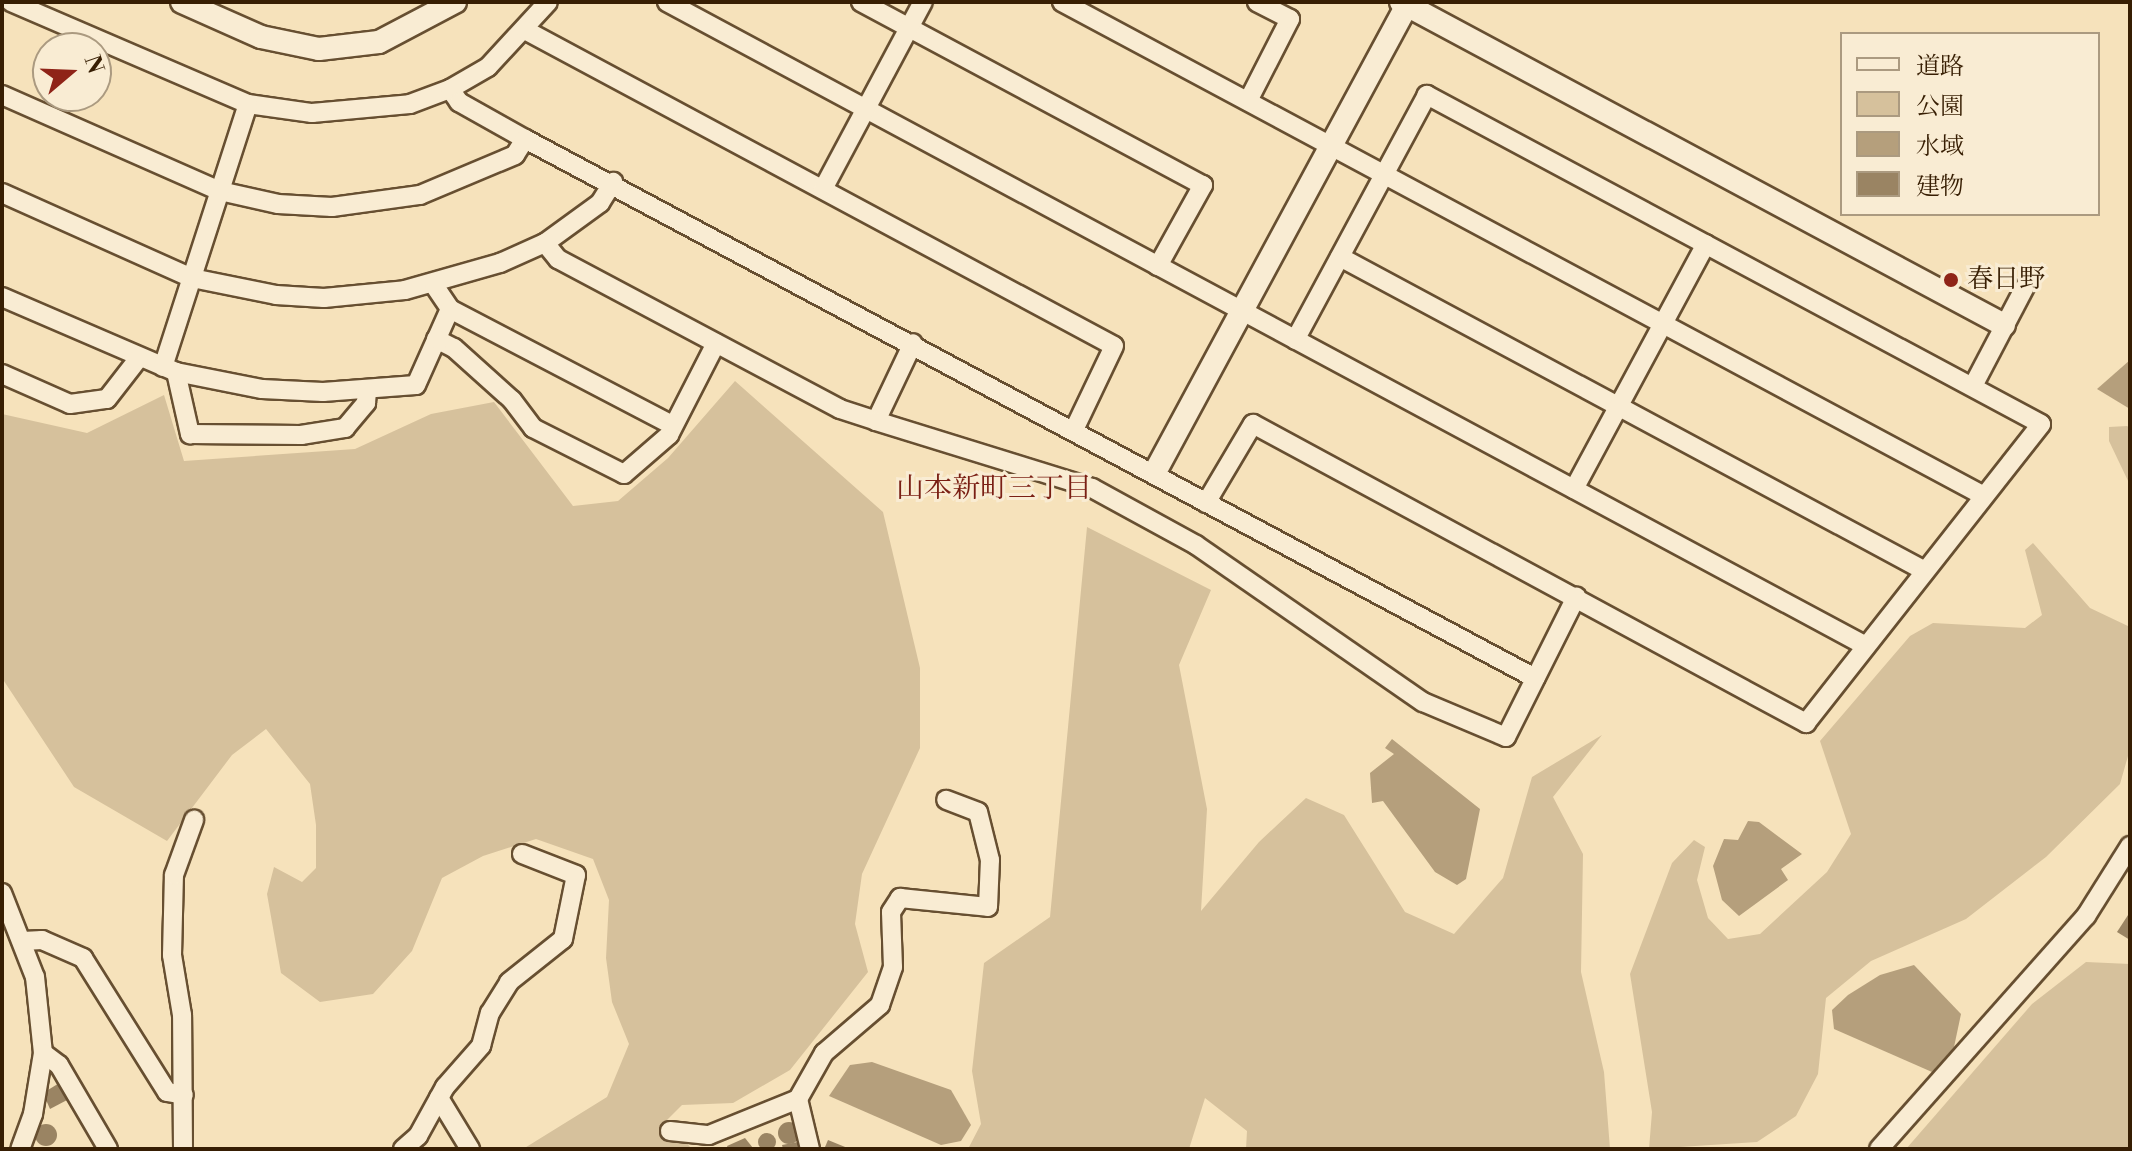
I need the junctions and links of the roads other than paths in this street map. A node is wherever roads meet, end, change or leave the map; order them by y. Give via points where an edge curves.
1 (11, 2) edge
2 (182, 2) edge
3 (455, 2) edge
4 (548, 2) edge
5 (667, 2) edge
6 (861, 2) edge
7 (923, 2) edge
8 (1062, 2) edge
9 (1257, 2) edge
10 (1404, 4) edge
11 (909, 28) junction
12 (525, 30) junction
13 (450, 89) junction
14 (2, 95) edge
15 (1248, 101) junction
16 (248, 104) junction
17 (867, 109) junction
18 (525, 139) junction
19 (1329, 146) junction
20 (1383, 175) junction
21 (613, 182) junction
22 (823, 189) junction
23 (220, 191) junction
24 (4, 198) edge
25 (545, 243) junction
26 (1706, 244) junction
27 (1340, 257) junction
28 (1158, 266) junction
29 (192, 278) junction
30 (434, 285) junction
31 (2025, 287) dead end
32 (2, 297) edge
33 (450, 309) junction
34 (1242, 310) junction
35 (2004, 325) junction
36 (1663, 326) junction
37 (436, 339) junction
38 (1295, 340) junction
39 (716, 343) junction
40 (913, 343) junction
41 (138, 359) junction
42 (169, 369) junction
43 (2, 374) edge
44 (1974, 384) junction
45 (367, 391) junction
46 (1617, 408) junction
47 (876, 421) junction
48 (672, 425) junction
49 (1074, 430) junction
50 (1155, 472) junction
51 (1574, 489) junction
52 (1984, 496) junction
53 (1206, 503) junction
54 (1925, 571) junction
55 (1576, 597) junction
56 (1866, 646) junction
57 (1535, 678) junction
58 (946, 800) dead end
59 (194, 820) dead end
60 (2130, 846) edge
61 (522, 854) dead end
62 (2, 893) edge
63 (23, 941) junction
64 (43, 1053) junction
65 (184, 1095) junction
66 (439, 1098) junction
67 (798, 1099) junction
68 (670, 1131) dead end
69 (20, 1149) edge
70 (108, 1149) edge
71 (183, 1149) edge
72 (403, 1149) edge
73 (470, 1149) edge
74 (810, 1149) edge
75 (1879, 1149) edge

1 - 16 street
2 - 3 street via 261,37 319,49 379,42
4 - 12 street
5 - 17 street
6 - 11 street
7 - 11 street
8 - 15 street
9 - 15 street via 1290,19
10 - 19 street
10 - 35 street
11 - 17 street
11 - 28 street via 1203,185
12 - 13 street via 488,67
12 - 22 street
13 - 16 street via 410,104 362,112 312,113
13 - 18 street via 459,102
14 - 23 street
15 - 19 street
16 - 23 street
17 - 22 street
17 - 28 street
18 - 21 street
18 - 23 street via 515,155 454,184 385,202 332,207 278,204
19 - 20 street
19 - 34 street
20 - 26 street via 1427,95
20 - 27 street
20 - 36 street
21 - 25 street via 600,203
21 - 40 street
22 - 49 street via 1114,346
23 - 29 street
24 - 29 street
25 - 30 street
25 - 39 street via 558,259
26 - 36 street
26 - 44 street
27 - 38 street
27 - 46 street
28 - 34 street
29 - 30 street via 276,295 324,298
29 - 42 street
30 - 33 street
31 - 35 street
32 - 41 street
33 - 37 street
33 - 48 street
34 - 38 street
34 - 50 street
35 - 44 street
36 - 46 street
36 - 52 street
37 - 45 street via 416,385
37 - 48 street via 454,348 512,400 533,428 624,474 669,435
38 - 51 street
39 - 47 street via 840,409
39 - 48 street
40 - 47 street
40 - 49 street
41 - 42 street
41 - 43 street via 107,399 70,404
42 - 45 street via 262,389
42 - 45 street via 190,434 301,435 345,428 366,403
44 - 52 street via 2041,424
46 - 51 street
46 - 54 street
47 - 57 street via 1092,488 1196,545 1423,702 1506,737
49 - 50 street
50 - 53 street
51 - 56 street
52 - 54 street
53 - 55 street via 1253,424
53 - 57 street
54 - 56 street
55 - 56 street via 1806,723
55 - 57 street
58 - 67 street via 978,812 990,860 988,907 900,898 891,912 893,967 880,1005 824,1053
59 - 65 street via 174,875 172,955 182,1015
60 - 75 street via 2086,916
61 - 66 street via 576,875 563,939 509,982 490,1013 481,1046
62 - 63 street
63 - 64 street via 35,977
63 - 65 street via 42,940 83,958 167,1092
64 - 69 street via 33,1114
64 - 70 street via 59,1065
65 - 71 street
66 - 72 street via 418,1136
66 - 73 street
67 - 68 street via 709,1135
67 - 74 street

